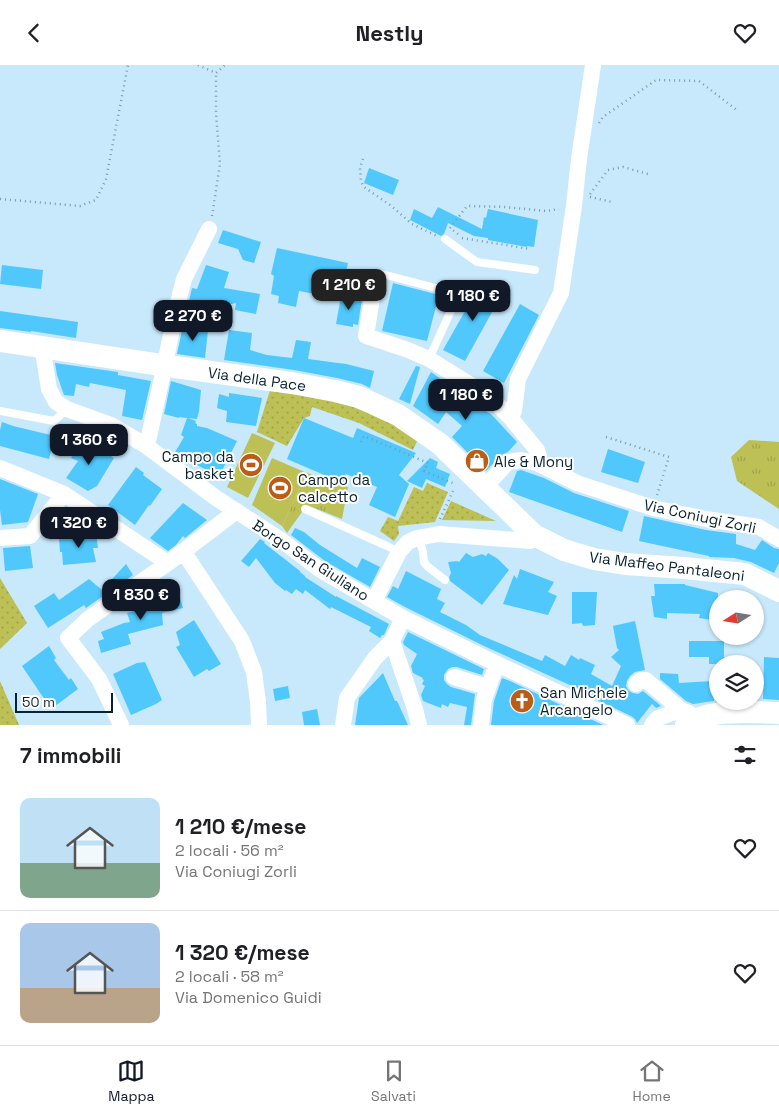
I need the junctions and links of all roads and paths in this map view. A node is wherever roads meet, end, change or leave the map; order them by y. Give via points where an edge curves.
1 (128, 65) edge
2 (198, 65) edge
3 (224, 65) edge
4 (593, 65) edge
5 (216, 73) junction
6 (738, 111) dead end
7 (598, 125) dead end
8 (363, 159) dead end
9 (648, 174) dead end
10 (0, 199) edge
11 (612, 202) dead end
12 (574, 206) junction
13 (209, 229) joint
14 (462, 238) junction
15 (445, 239) junction
16 (530, 249) dead end
17 (534, 270) dead end
18 (378, 280) joint
19 (0, 341) edge
20 (45, 347) junction
21 (429, 359) junction
22 (67, 409) junction
23 (0, 411) edge
24 (509, 416) junction
25 (606, 437) dead end
26 (361, 442) dead end
27 (146, 445) junction
28 (537, 463) junction
29 (0, 468) edge
30 (458, 486) dead end
31 (485, 487) junction
32 (453, 491) dead end
33 (64, 494) junction
34 (653, 508) junction
35 (305, 509) dead end
36 (235, 510) junction
37 (439, 520) dead end
38 (534, 535) junction
39 (0, 538) edge
40 (417, 538) junction
41 (779, 539) edge
42 (183, 551) junction
43 (399, 552) junction
44 (168, 563) junction
45 (445, 580) dead end
46 (779, 591) edge
47 (374, 601) junction
48 (403, 618) junction
49 (392, 641) junction
50 (497, 664) junction
51 (454, 677) dead end
52 (636, 683) dead end
53 (487, 687) junction
54 (779, 713) edge
55 (688, 718) edge
56 (121, 725) edge
57 (259, 725) edge
58 (342, 725) edge
59 (419, 725) edge
60 (481, 725) edge
61 (626, 725) edge
62 (652, 725) edge

1 - 10 path via 106,179 96,200 80,206
2 - 5 path
3 - 5 path
4 - 12 street
5 - 13 path via 220,164
6 - 7 path via 699,81 656,80 603,117
8 - 15 path via 360,168 364,187 412,224
9 - 11 path via 623,167 608,170 588,196
12 - 14 path via 546,211 467,207 450,228
12 - 24 street via 561,293 518,379 514,411
13 - 27 street via 184,279 176,306
14 - 15 path
14 - 16 path
15 - 17 lane via 477,262
18 - 21 street via 366,336
18 - 21 lane via 451,292 454,304
19 - 20 main road, Via della Pace
20 - 22 street, Borgo San Giuliano via 49,389 56,402
20 - 31 main road, Via della Pace via 292,383 359,397 398,415 440,444
21 - 24 street via 482,393
22 - 23 lane via 54,421
22 - 27 street, Borgo San Giuliano via 111,425
24 - 28 street via 537,450
25 - 34 path via 669,457
26 - 30 path via 364,436 428,463 424,471
27 - 36 street, Borgo San Giuliano
28 - 31 street, Via Coniugi Zorli via 508,462
28 - 34 street, Via Coniugi Zorli via 577,483
29 - 33 street
31 - 38 main road, Via Maffeo Pantaleoni
32 - 37 path
33 - 39 street via 30,536
33 - 44 street
34 - 41 street, Via Coniugi Zorli via 759,527
35 - 43 lane
36 - 42 street
36 - 47 street, Borgo San Giuliano via 319,569
38 - 40 street via 530,541 439,534
38 - 46 main road, Via Maffeo Pantaleoni via 564,550 594,559 745,574
40 - 43 street
40 - 45 lane via 424,562
42 - 44 street
42 - 57 street via 242,641 254,672
43 - 47 street
44 - 56 street via 88,619 68,638 99,679
47 - 48 street, Borgo San Giuliano
48 - 49 street
48 - 50 street, Borgo San Giuliano
49 - 58 street via 374,658 347,698
49 - 59 street
50 - 53 street
50 - 61 street, Borgo San Giuliano
51 - 53 street
52 - 55 street via 646,680
53 - 60 street
54 - 55 main road
55 - 62 street via 658,719

